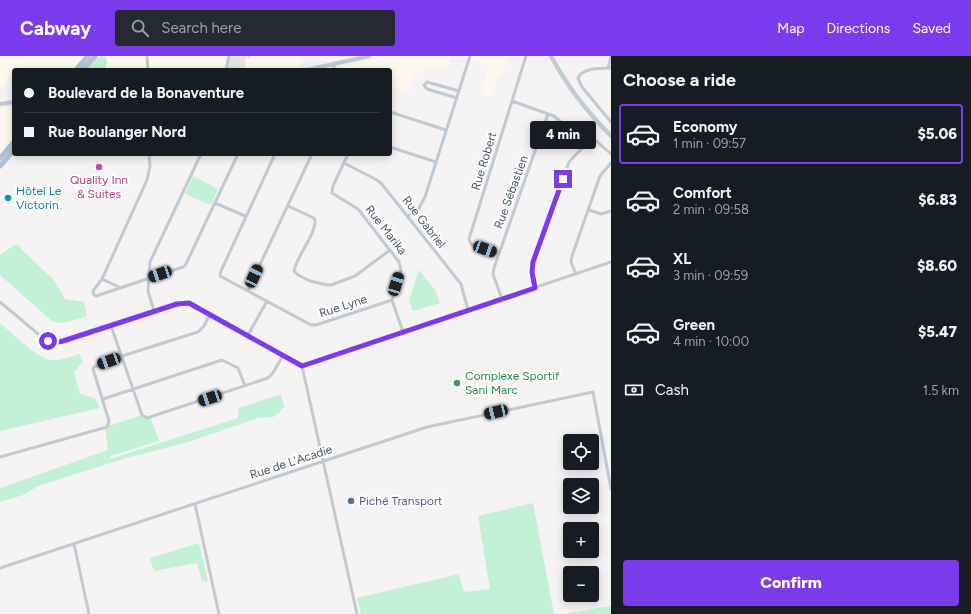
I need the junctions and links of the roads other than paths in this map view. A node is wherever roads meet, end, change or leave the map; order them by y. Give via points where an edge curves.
1 (88, 56) edge
2 (95, 56) edge
3 (147, 56) edge
4 (229, 56) edge
5 (370, 56) edge
6 (470, 56) edge
7 (526, 56) edge
8 (551, 56) edge
9 (611, 56) edge
10 (334, 64) junction
11 (78, 68) edge
12 (85, 68) edge
13 (148, 68) edge
14 (226, 68) edge
15 (315, 68) edge
16 (334, 68) edge
17 (609, 68) edge
18 (459, 91) junction
19 (457, 98) junction
20 (512, 101) junction
21 (12, 102) edge
22 (0, 104) edge
23 (392, 113) edge
24 (548, 114) junction
25 (611, 122) edge
26 (446, 130) junction
27 (611, 136) edge
28 (12, 144) edge
29 (584, 146) junction
30 (392, 148) edge
31 (12, 152) edge
32 (611, 154) edge
33 (149, 156) edge
34 (200, 156) edge
35 (237, 156) edge
36 (274, 156) edge
37 (311, 156) edge
38 (347, 156) edge
39 (0, 158) edge
40 (344, 162) junction
41 (436, 162) junction
42 (611, 163) edge
43 (0, 166) edge
44 (215, 203) junction
45 (288, 206) junction
46 (589, 210) junction
47 (611, 211) edge
48 (245, 216) junction
49 (408, 216) junction
50 (390, 250) junction
51 (498, 254) junction
52 (611, 262) edge
53 (576, 274) junction
54 (148, 278) junction
55 (102, 280) junction
56 (121, 287) junction
57 (535, 288) junction
58 (248, 290) junction
59 (502, 299) junction
60 (392, 300) junction
61 (267, 301) junction
62 (0, 302) edge
63 (468, 310) junction
64 (154, 311) junction
65 (210, 314) junction
66 (111, 326) junction
67 (403, 332) junction
68 (248, 335) junction
69 (283, 355) junction
70 (122, 356) junction
71 (302, 366) junction
72 (245, 386) junction
73 (133, 388) junction
74 (102, 398) junction
75 (0, 456) edge
76 (323, 461) junction
77 (611, 462) edge
78 (606, 463) junction
79 (611, 489) edge
80 (195, 504) junction
81 (74, 544) junction
82 (0, 568) edge
83 (89, 614) edge
84 (219, 614) edge
85 (357, 614) edge

1 - 11 main road
2 - 12 main road
3 - 13 street
4 - 14 street
5 - 10 street
6 - 18 street
7 - 20 street, Rue Robert
8 - 27 main road via 582,104
9 - 17 street
10 - 15 street
10 - 16 street
17 - 25 street via 585,71 578,78
18 - 19 street
18 - 19 street via 427,82 424,84 427,89
19 - 26 street
20 - 24 street
20 - 51 street, Rue Robert via 469,239 471,244
21 - 22 street
23 - 26 street
24 - 29 street via 562,123
24 - 51 street, Rue Sébastien
26 - 41 street
28 - 39 main road
29 - 32 street via 594,139
29 - 57 street via 569,162 533,262
30 - 41 street
31 - 43 main road
33 - 55 street via 150,166 146,180
34 - 54 street via 152,257
35 - 44 street
36 - 48 street
37 - 45 street
38 - 40 street, Rue Marika
40 - 49 street, Rue Gabriel via 379,181
40 - 50 street, Rue Marika via 332,193 358,209
41 - 49 street via 422,204
42 - 46 street via 600,176
44 - 48 street
44 - 54 street via 186,264
45 - 50 street via 315,220 314,228 294,271 310,281 327,285 348,279 361,273
45 - 58 street
46 - 47 street via 601,214
46 - 53 street via 572,256 571,262
48 - 58 street, Rue Lyne via 220,276
49 - 63 street, Rue Gabriel via 461,284
50 - 60 street, Rue Marika via 401,267
51 - 59 street, Rue Sébastien via 493,274
52 - 53 street
53 - 57 street
54 - 56 street
54 - 64 street via 148,290
55 - 56 street
55 - 56 street via 93,291 96,296
57 - 59 street
58 - 61 street, Rue Lyne
59 - 63 street
60 - 61 street, Rue Lyne via 316,325 311,325
60 - 67 street
61 - 68 street
62 - 66 street via 38,335 52,342
63 - 67 street
64 - 65 street via 185,303
64 - 66 street
65 - 68 street
65 - 70 street via 198,332
66 - 70 street
67 - 71 street
68 - 69 street
69 - 71 street
69 - 72 street via 271,376
70 - 73 street
70 - 74 street via 93,369
71 - 76 street
72 - 73 street via 238,368 222,360
72 - 73 street via 147,418 142,415
73 - 74 street
74 - 75 street via 109,421 105,428
76 - 78 street, Rue de L'Acadie via 427,427 593,392
76 - 80 street, Rue de L'Acadie
76 - 85 street
77 - 78 street
78 - 79 street
80 - 81 street, Rue de L'Acadie
80 - 84 street
81 - 82 street, Rue de L'Acadie
81 - 83 street

